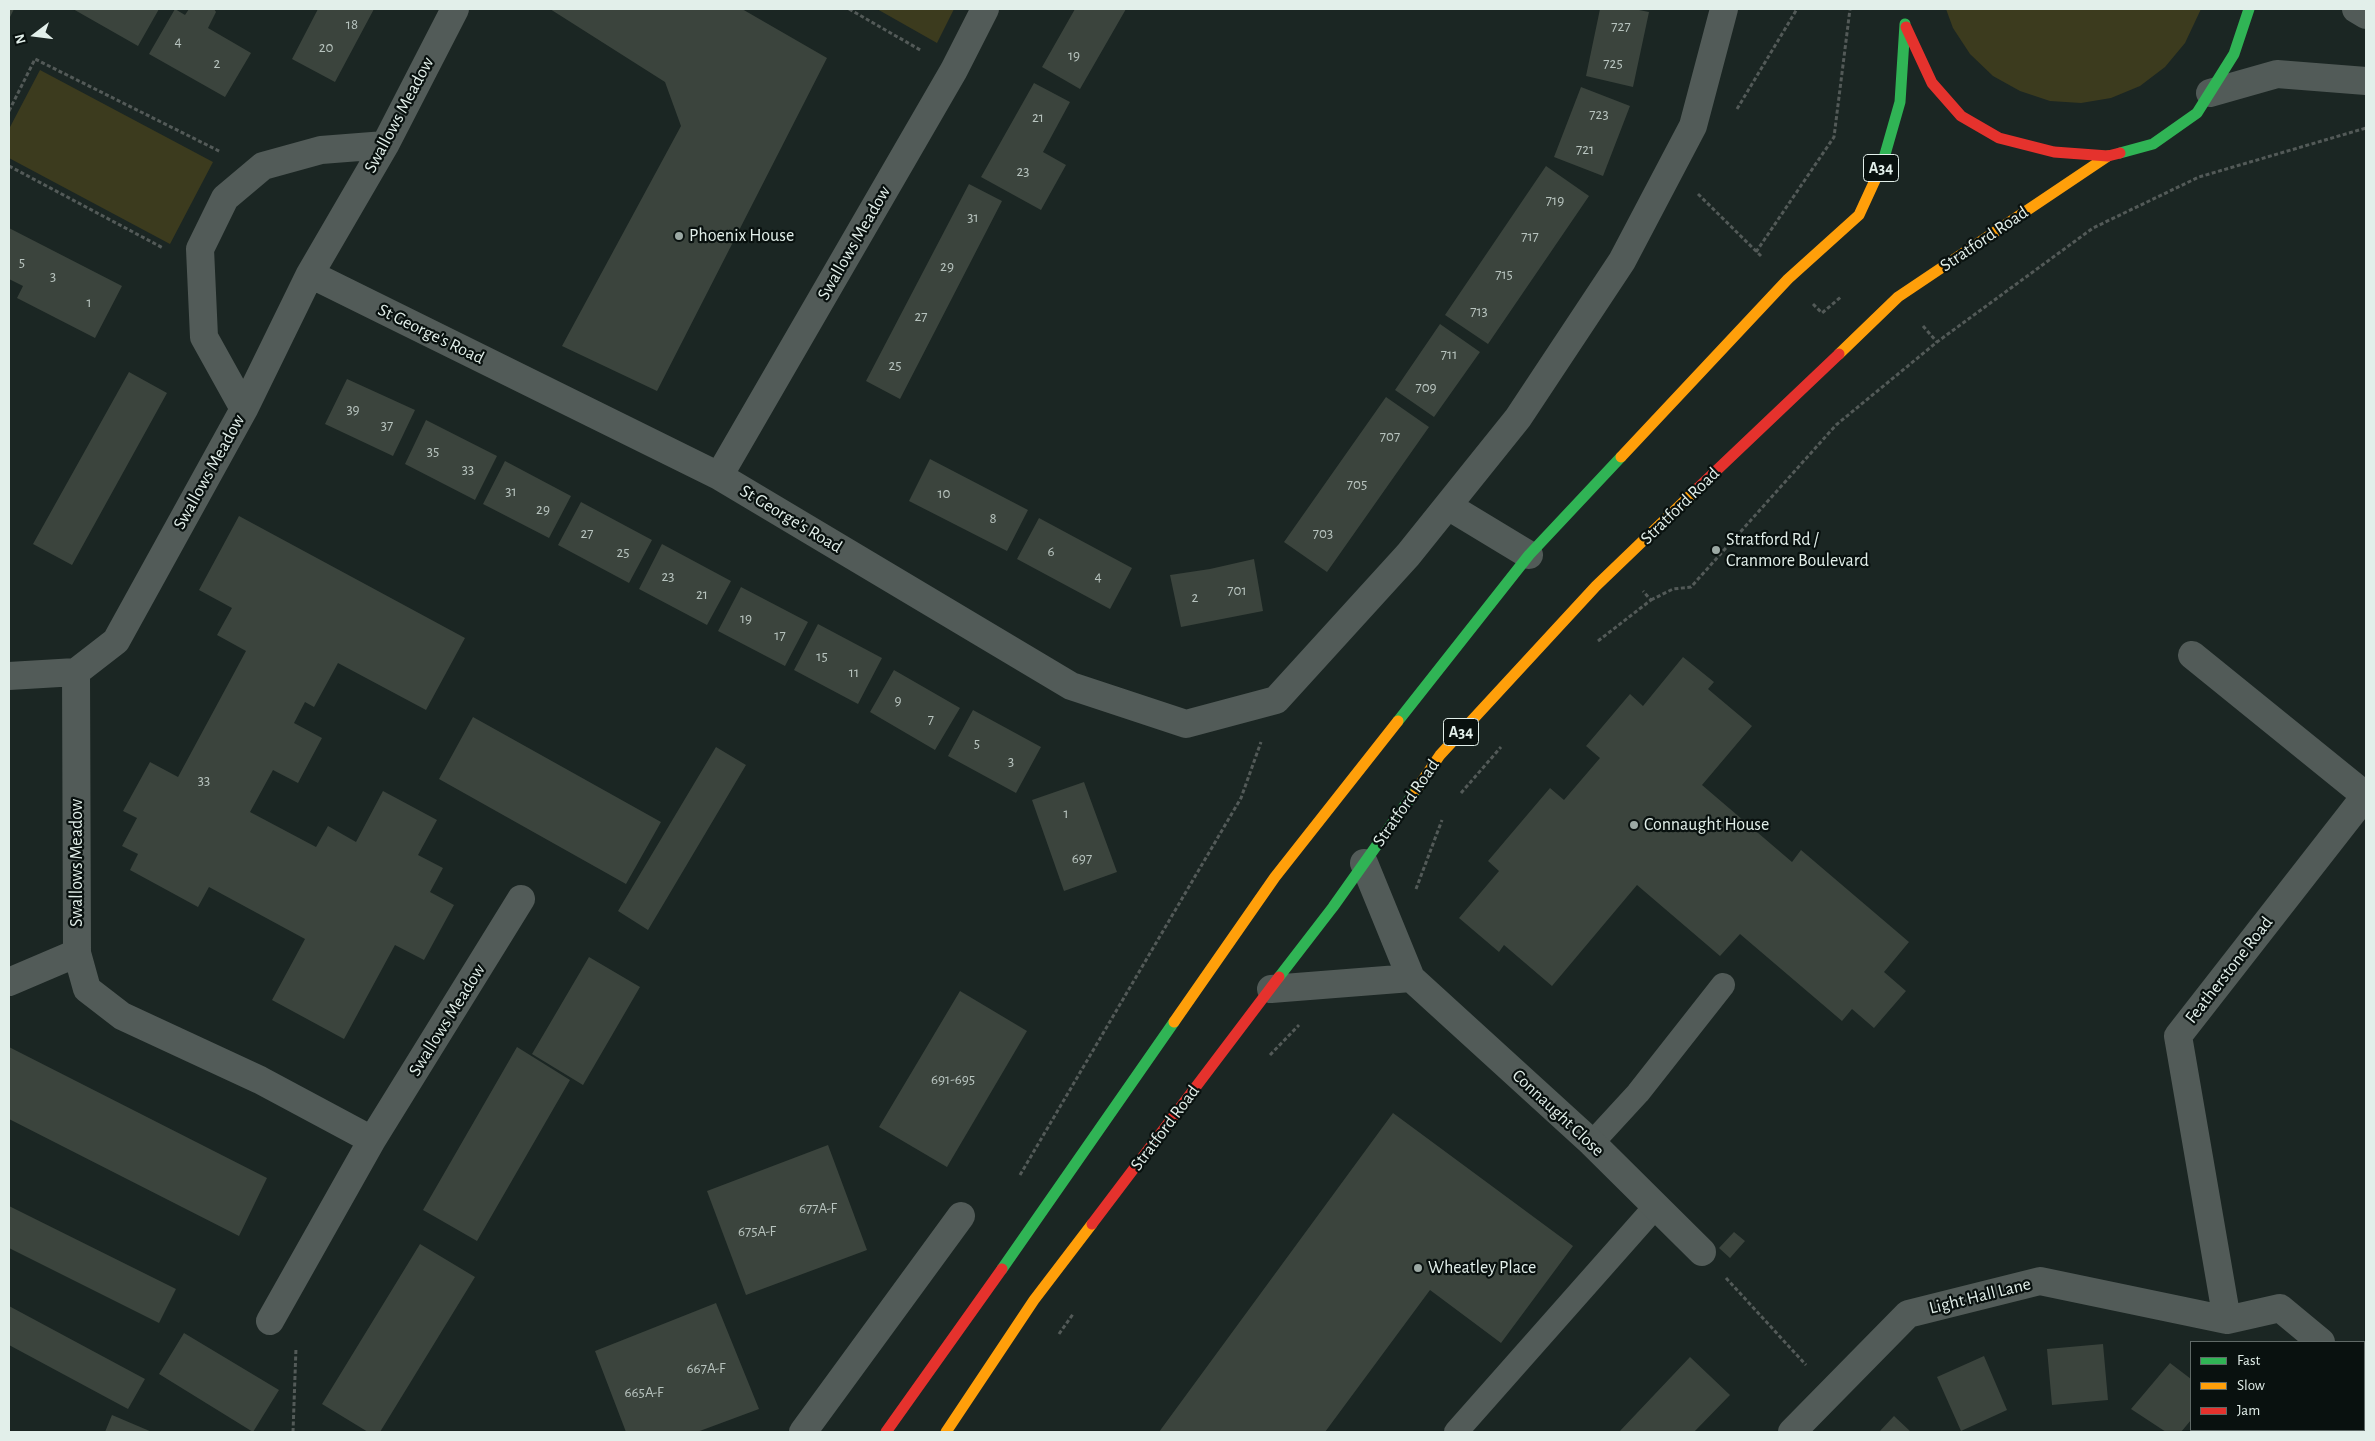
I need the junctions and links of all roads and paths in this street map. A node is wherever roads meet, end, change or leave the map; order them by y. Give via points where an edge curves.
1 (455, 9) edge
2 (848, 9) edge
3 (985, 9) edge
4 (1724, 9) edge
5 (1797, 9) edge
6 (1850, 9) edge
7 (1901, 9) edge
8 (2249, 9) edge
9 (2356, 9) edge
10 (2366, 15) edge
11 (1905, 24) junction
12 (954, 70) junction
13 (2366, 81) edge
14 (2210, 93) junction
15 (9, 111) edge
16 (1737, 111) dead end
17 (2366, 128) edge
18 (385, 145) junction
19 (2108, 156) junction
20 (9, 166) edge
21 (263, 166) junction
22 (1692, 188) dead end
23 (165, 249) dead end
24 (310, 274) junction
25 (244, 409) junction
26 (719, 476) junction
27 (1448, 506) junction
28 (1528, 555) junction
29 (1651, 600) dead end
30 (2192, 655) dead end
31 (76, 672) junction
32 (9, 676) edge
33 (1276, 700) junction
34 (2366, 796) edge
35 (1364, 863) junction
36 (521, 899) dead end
37 (78, 953) junction
38 (1411, 978) junction
39 (9, 982) edge
40 (1723, 985) dead end
41 (1271, 989) junction
42 (372, 1140) junction
43 (1592, 1143) junction
44 (1017, 1180) dead end
45 (1656, 1206) junction
46 (961, 1216) dead end
47 (1702, 1252) joint
48 (2227, 1320) junction
49 (270, 1321) joint
50 (2320, 1341) edge
51 (1831, 1392) junction
52 (293, 1432) edge
53 (803, 1432) edge
54 (886, 1432) edge
55 (946, 1432) edge
56 (1456, 1432) edge
57 (1792, 1432) edge

1 - 18 street, Swallows Meadow
2 - 12 path
3 - 12 street, Swallows Meadow
4 - 27 street via 1693,126 1622,261 1518,418
5 - 16 path
6 - 22 path via 1834,137 1756,252
7 - 11 highway, A34
8 - 14 highway, A34 via 2234,54
9 - 10 street
11 - 19 highway, A34 via 1932,83 1961,116 1999,138 2054,152
11 - 28 highway, A34 via 1900,102 1881,168 1859,215 1788,279
12 - 26 street, Swallows Meadow
13 - 14 street via 2277,74
14 - 19 highway, A34 via 2197,113 2154,144
15 - 21 path via 35,59 224,153
17 - 29 path via 2199,177 2093,228 1937,342 1836,425 1691,587 1673,589
18 - 21 street via 321,150
18 - 24 street, Swallows Meadow
19 - 35 highway, Stratford Road / A34 via 1898,297 1590,593 1440,755
20 - 23 path
21 - 25 street via 224,198 200,249 204,337
24 - 25 street, Swallows Meadow
24 - 26 street, St George's Road
25 - 31 street, Swallows Meadow via 116,641
26 - 33 street, St George's Road via 1071,686 1186,724
27 - 28 street
27 - 33 street via 1408,555
28 - 54 highway, A34 via 1275,877 983,1298
30 - 34 street
31 - 32 street
31 - 37 street, Swallows Meadow
33 - 44 path via 1240,798
34 - 48 street, Featherstone Road via 2178,1036
35 - 38 street, Connaught Close
35 - 41 highway, Stratford Road / A34
36 - 42 street, Swallows Meadow
37 - 39 street, Swallows Meadow
37 - 42 street, Swallows Meadow via 87,989 122,1016 260,1080
38 - 41 street
38 - 43 street, Connaught Close
40 - 43 lane via 1638,1093
41 - 55 highway, Stratford Road / A34 via 1034,1300
42 - 49 street, Swallows Meadow
43 - 45 street, Connaught Close
45 - 47 street, Connaught Close
45 - 56 lane
46 - 53 street
47 - 51 path
48 - 50 street, Light Hall Lane via 2280,1308
48 - 51 street, Light Hall Lane via 2040,1281 1908,1314
49 - 52 path via 296,1348
51 - 57 street, Light Hall Lane

